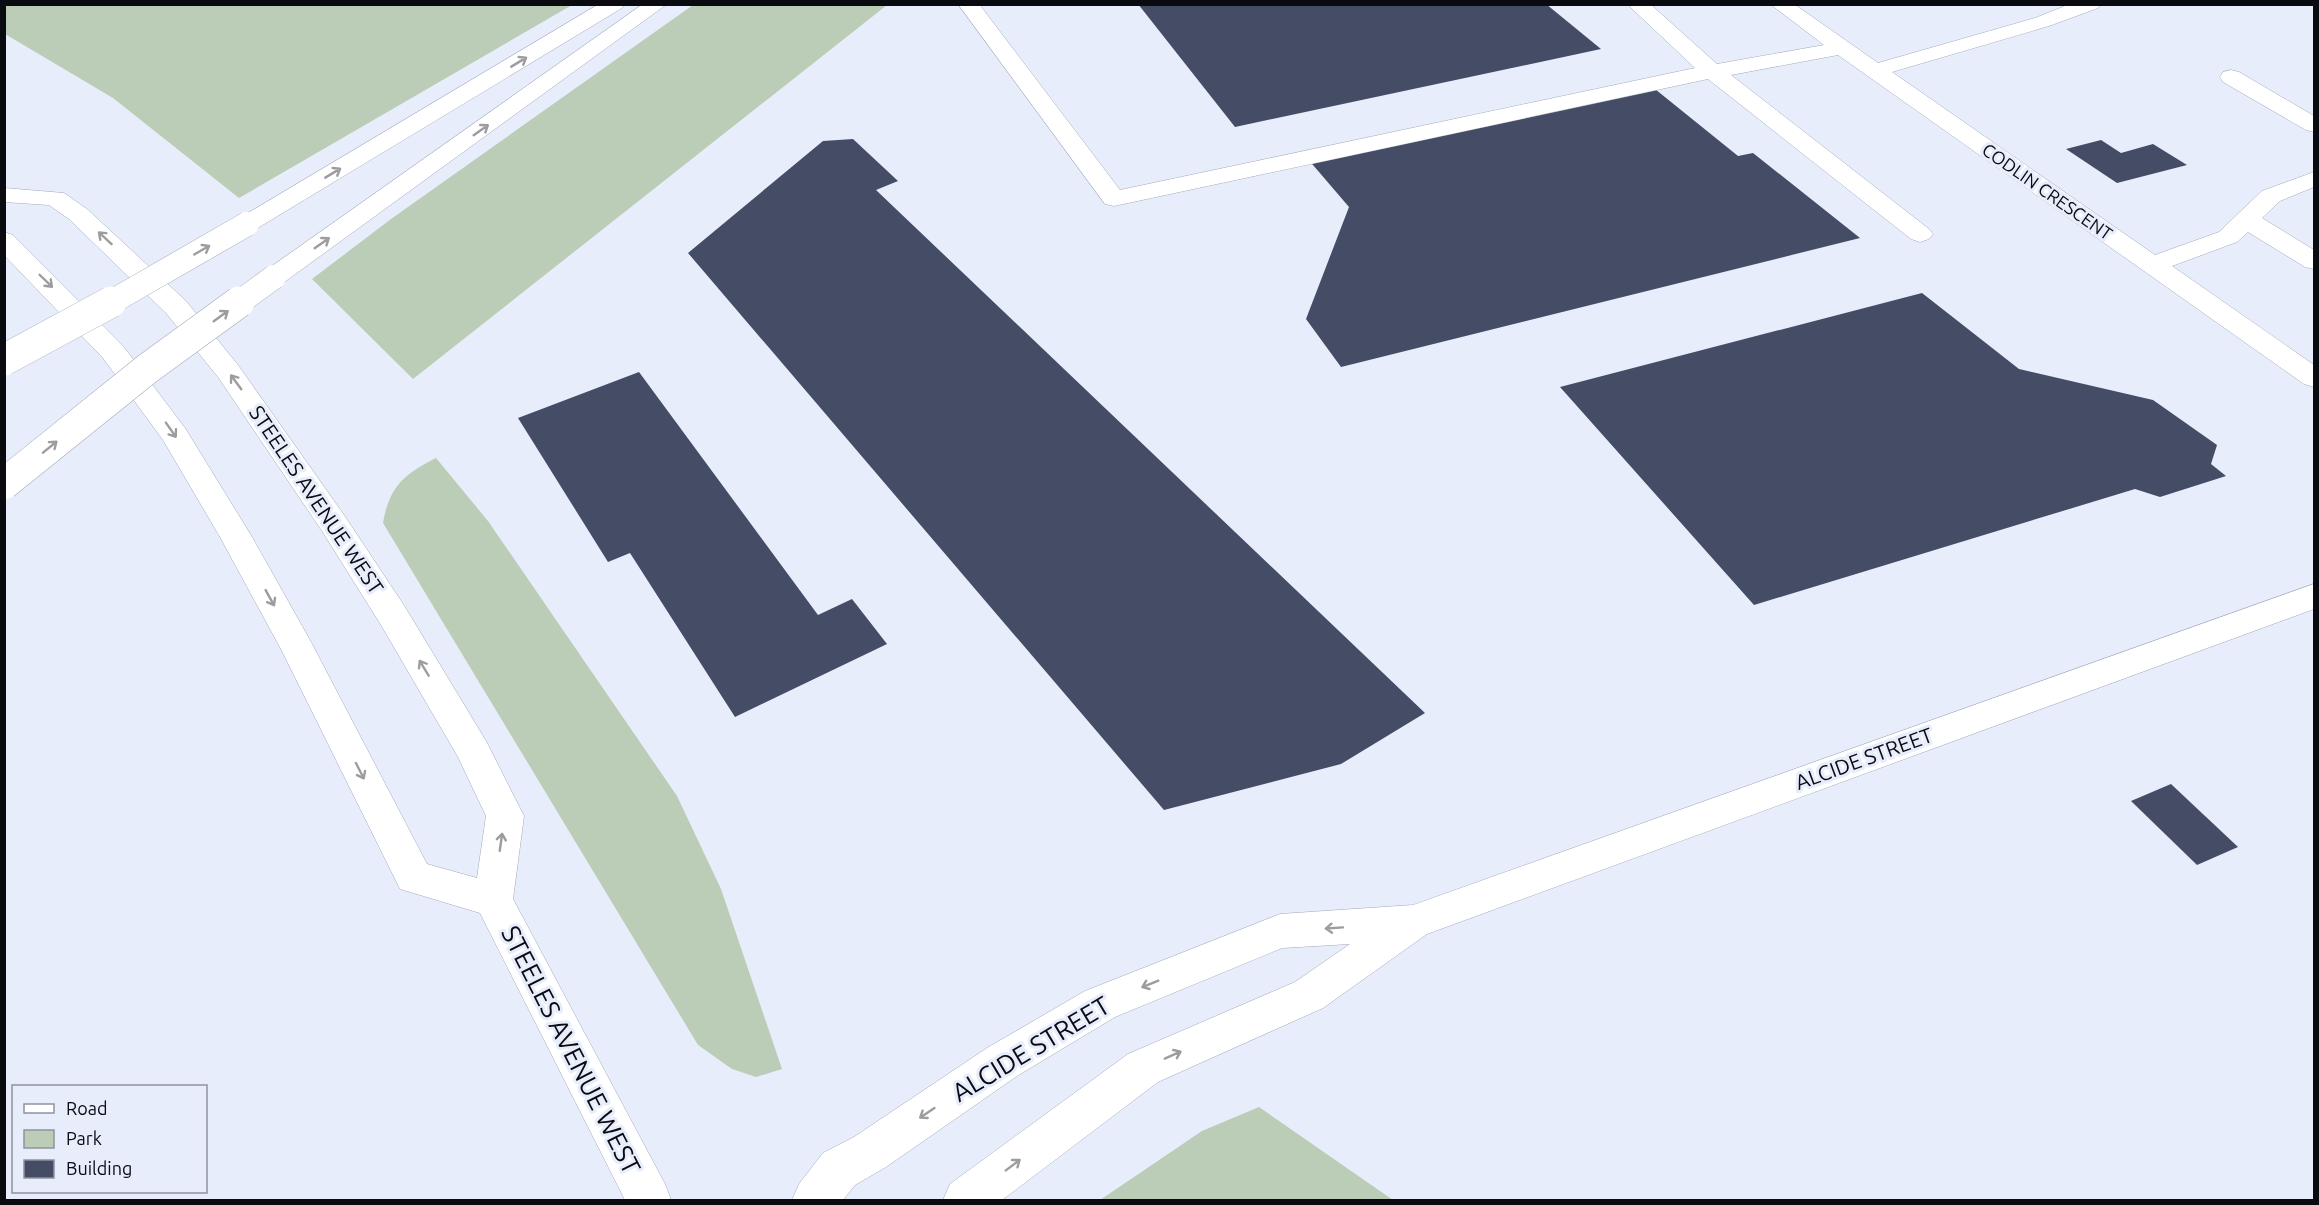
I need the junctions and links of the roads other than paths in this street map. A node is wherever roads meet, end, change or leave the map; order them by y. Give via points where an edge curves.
1 (615, 4) edge
2 (657, 4) edge
3 (968, 4) edge
4 (1637, 4) edge
5 (1780, 4) edge
6 (2091, 4) edge
7 (1840, 48) junction
8 (1712, 71) junction
9 (1873, 71) junction
10 (2231, 77) dead end
11 (2314, 125) edge
12 (2314, 179) edge
13 (4, 195) edge
14 (2247, 220) junction
15 (1920, 234) dead end
16 (4, 240) edge
17 (2314, 261) edge
18 (2152, 265) junction
19 (4, 360) edge
20 (2314, 378) edge
21 (4, 484) edge
22 (2314, 596) edge
23 (493, 900) junction
24 (1413, 922) junction
25 (649, 1200) edge
26 (815, 1200) edge
27 (966, 1200) edge

19 -> 1 main road, bridge via 247,224
21 -> 2 main road, bridge via 147,369
3 - 8 main road via 1114,199
4 - 8 main road
5 - 7 main road, CODLIN CRESCENT
6 - 9 main road
7 - 8 main road
7 - 9 main road, CODLIN CRESCENT
8 - 15 main road
9 - 18 main road, CODLIN CRESCENT
10 - 11 main road
12 - 14 main road via 2271,196
23 -> 13 main road, STEELES AVENUE WEST via 505,816 473,750 393,616 271,430 176,307 78,214 55,198
14 - 17 main road
14 - 18 main road via 2228,237
16 -> 23 main road via 113,351 175,435 299,651 414,877
18 - 20 main road, CODLIN CRESCENT
22 - 24 main road, ALCIDE STREET
23 - 25 main road, STEELES AVENUE WEST
24 -> 26 main road, ALCIDE STREET via 1280,931 1100,1004 1002,1062 839,1169
27 -> 24 main road, ALCIDE STREET via 1143,1068 1309,995

